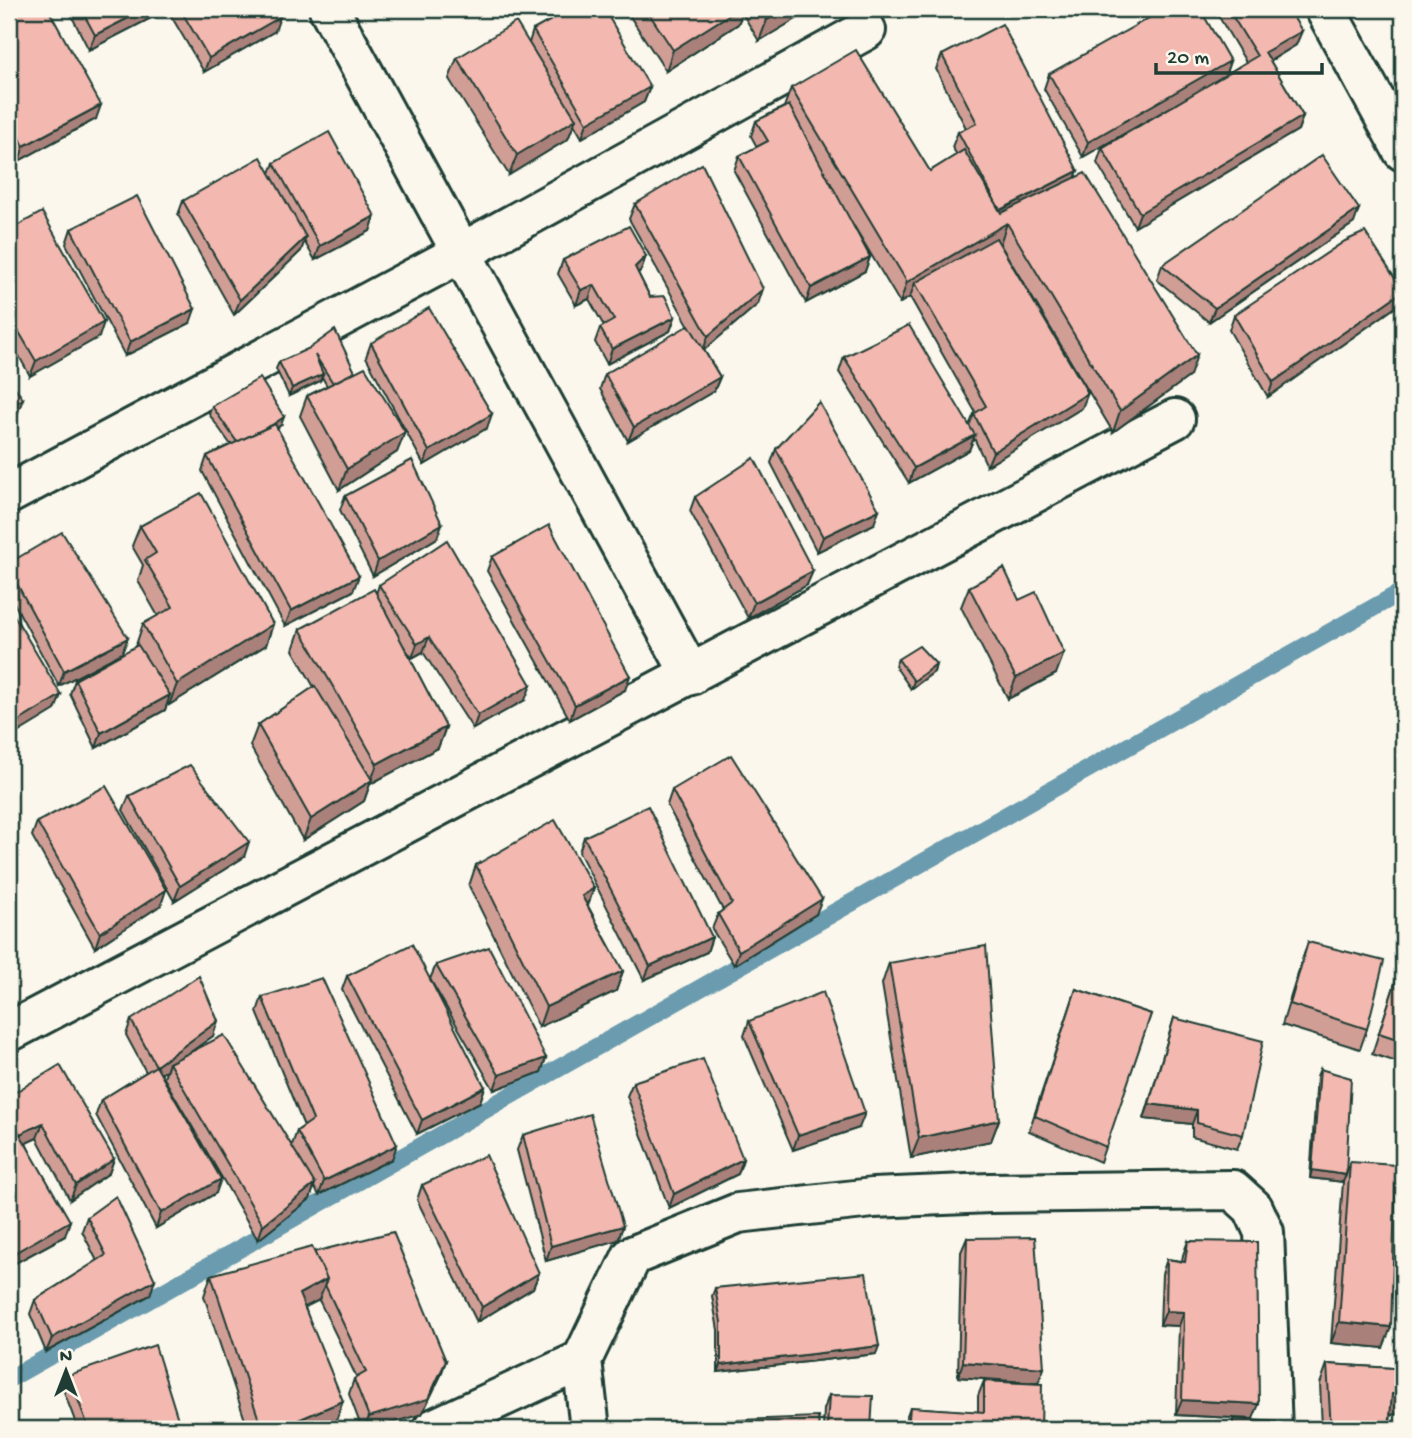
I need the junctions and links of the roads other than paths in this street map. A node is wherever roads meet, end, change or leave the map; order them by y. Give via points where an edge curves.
1 (329, 9) edge
2 (1325, 9) edge
3 (866, 30) dead end
4 (1403, 151) edge
5 (461, 253) junction
6 (1175, 419) dead end
7 (9, 494) edge
8 (691, 675) junction
9 (9, 1032) edge
10 (582, 1360) junction
11 (433, 1429) edge
12 (590, 1429) edge
13 (1272, 1429) edge

1 - 5 street
2 - 4 street
3 - 5 street
5 - 7 street
5 - 8 street
6 - 8 street
8 - 9 street
10 - 11 street
10 - 12 street
10 - 13 street via 632,1256 738,1213 873,1198 1233,1190 1253,1208 1264,1232

